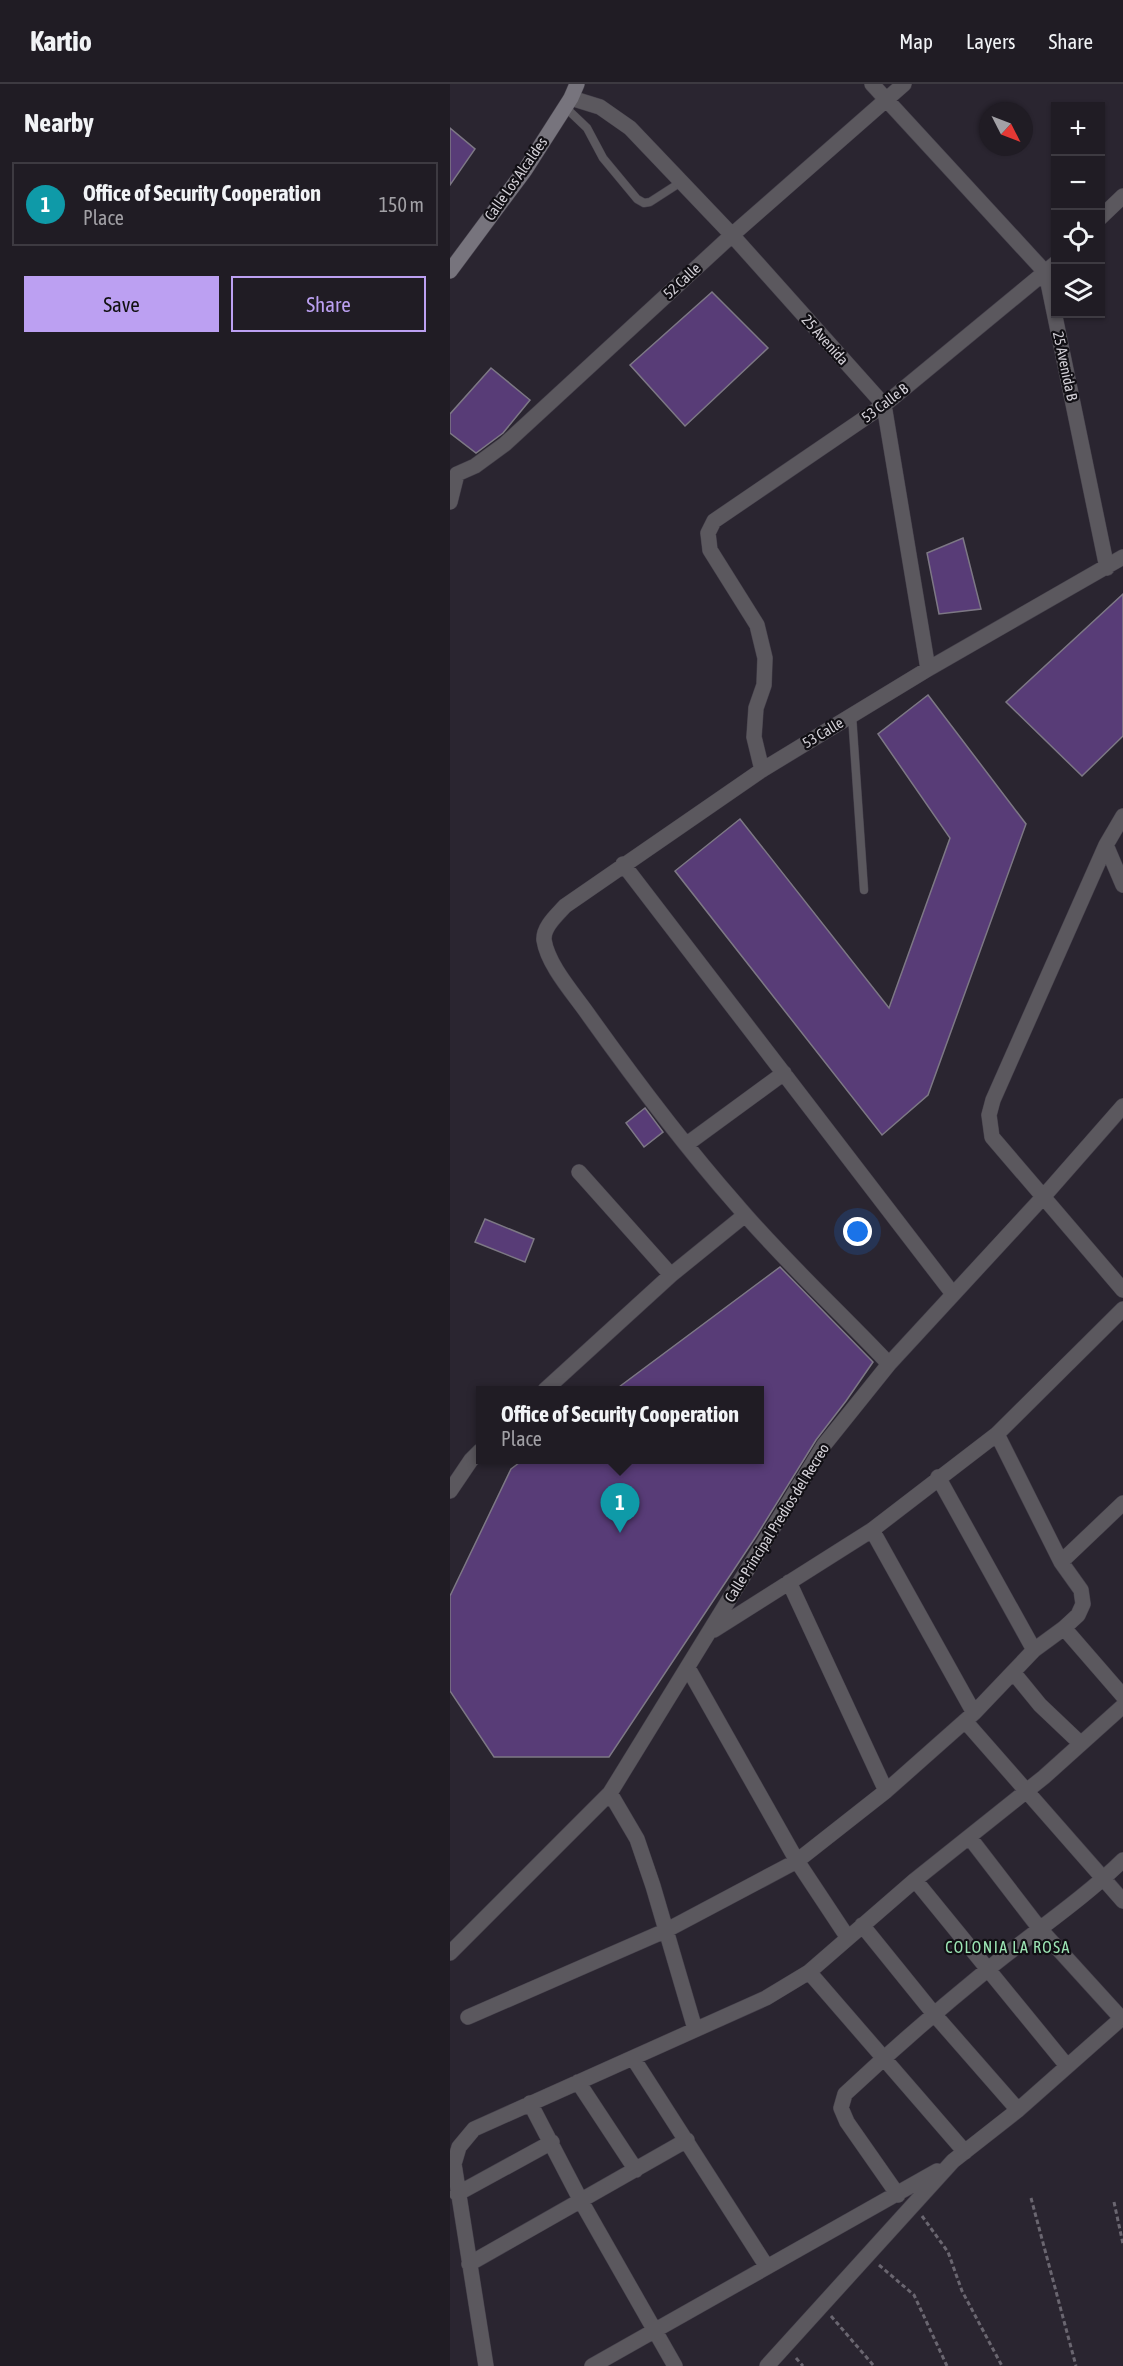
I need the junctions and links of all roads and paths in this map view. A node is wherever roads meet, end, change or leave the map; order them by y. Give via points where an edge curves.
1 (872, 84) edge
2 (904, 84) edge
3 (571, 96) edge
4 (886, 99) junction
5 (681, 182) junction
6 (1123, 196) edge
7 (1105, 214) edge
8 (732, 235) junction
9 (1051, 268) edge
10 (450, 271) edge
11 (1060, 318) edge
12 (884, 405) junction
13 (453, 470) edge
14 (450, 502) edge
15 (1123, 557) edge
16 (1107, 568) junction
17 (928, 669) junction
18 (852, 715) junction
19 (762, 770) junction
20 (1123, 816) edge
21 (1106, 845) junction
22 (623, 864) junction
23 (1123, 885) edge
24 (864, 890) dead end
25 (784, 1073) junction
26 (1123, 1106) edge
27 (687, 1144) junction
28 (579, 1172) dead end
29 (1044, 1197) junction
30 (745, 1215) junction
31 (671, 1275) junction
32 (1123, 1290) edge
33 (953, 1294) junction
34 (1123, 1309) edge
35 (888, 1364) junction
36 (549, 1386) edge
37 (996, 1434) junction
38 (476, 1455) edge
39 (938, 1477) junction
40 (450, 1491) edge
41 (1123, 1503) edge
42 (872, 1530) junction
43 (1061, 1562) junction
44 (789, 1582) junction
45 (1064, 1628) junction
46 (709, 1633) junction
47 (1034, 1650) junction
48 (687, 1668) junction
49 (1013, 1672) junction
50 (1123, 1696) edge
51 (1123, 1706) edge
52 (970, 1718) junction
53 (1080, 1743) junction
54 (1027, 1790) junction
55 (886, 1791) junction
56 (610, 1793) junction
57 (970, 1838) junction
58 (1123, 1860) edge
59 (797, 1861) junction
60 (1104, 1879) junction
61 (915, 1880) junction
62 (1123, 1901) edge
63 (862, 1925) junction
64 (1040, 1929) junction
65 (667, 1930) junction
66 (848, 1938) junction
67 (450, 1953) edge
68 (988, 1969) junction
69 (809, 1972) junction
70 (934, 2014) junction
71 (468, 2017) dead end
72 (1122, 2018) edge
73 (695, 2029) junction
74 (633, 2058) junction
75 (884, 2058) junction
76 (1067, 2066) junction
77 (579, 2082) junction
78 (530, 2103) junction
79 (1018, 2110) junction
80 (687, 2140) junction
81 (552, 2142) junction
82 (959, 2157) junction
83 (636, 2170) junction
84 (458, 2194) junction
85 (898, 2195) junction
86 (1031, 2198) dead end
87 (581, 2201) junction
88 (1114, 2202) dead end
89 (914, 2204) junction
90 (1123, 2244) edge
91 (868, 2255) junction
92 (469, 2264) junction
93 (767, 2267) junction
94 (822, 2305) junction
95 (655, 2331) junction
96 (486, 2366) edge
97 (592, 2366) edge
98 (675, 2366) edge
99 (767, 2366) edge
100 (874, 2366) edge
101 (947, 2366) edge
102 (1002, 2366) edge
103 (1076, 2366) edge

1 - 4 street
2 - 4 street, 52 Calle
3 - 5 street, 25 Avenida via 600,107 630,128
3 - 5 lane via 603,158 637,200 650,202
3 - 10 main road, Calle Los Alcaldes via 525,170
4 - 8 street, 52 Calle
4 - 9 street
5 - 8 street, 25 Avenida
6 - 7 street
8 - 12 street, 25 Avenida
8 - 13 street, 52 Calle via 506,444 475,466
9 - 12 street, 53 Calle B
11 - 16 street, 25 Avenida B
12 - 17 street
12 - 19 street, 53 Calle B via 714,521 708,533 710,550 757,625 765,658 754,737
13 - 14 street
15 - 16 street, 53 Calle
16 - 17 street, 53 Calle
17 - 18 street, 53 Calle
18 - 19 street, 53 Calle
18 - 24 lane
19 - 22 street, 53 Calle
20 - 21 street
21 - 23 street
21 - 29 street via 989,1115 992,1137
22 - 25 street
22 - 27 street, 53 Calle via 565,906 551,921 544,936 548,956
25 - 27 street
25 - 33 street
26 - 29 street, Calle Principal Predios del Recreo
27 - 30 street
28 - 31 street
29 - 32 street
29 - 33 street, Calle Principal Predios del Recreo
30 - 31 street
30 - 35 street
31 - 36 street
33 - 35 street, Calle Principal Predios del Recreo
34 - 37 street
35 - 46 street, Calle Principal Predios del Recreo via 824,1445
37 - 39 street
37 - 43 street
38 - 40 street
39 - 42 street
39 - 47 street
41 - 43 street
42 - 44 street
42 - 52 street
43 - 45 street via 1081,1590 1083,1604
44 - 46 street
44 - 55 street
45 - 47 street
45 - 50 street
46 - 48 street, Calle Principal Predios del Recreo
47 - 49 street
48 - 56 street, Calle Principal Predios del Recreo
48 - 59 street
49 - 52 street
49 - 53 street via 1040,1705
51 - 53 street
52 - 54 street
52 - 55 street
53 - 54 street
54 - 57 street
54 - 60 street
55 - 59 street
56 - 65 street via 636,1839
56 - 67 street, Calle Principal Predios del Recreo
57 - 61 street
57 - 64 street
58 - 60 street
59 - 65 street
59 - 66 street
60 - 62 street
60 - 64 street
61 - 63 street
61 - 68 street
63 - 66 street
63 - 70 street
64 - 68 street
64 - 72 street
65 - 71 street
65 - 73 street
66 - 69 street
68 - 70 street
68 - 76 street
69 - 73 street via 766,1998
69 - 75 street
70 - 75 street
70 - 79 street
72 - 76 street
73 - 74 street
74 - 77 street
74 - 80 street
75 - 82 street
75 - 85 street via 845,2094 841,2108
76 - 79 street
77 - 78 street
77 - 83 street
78 - 81 street
78 - 84 street via 474,2129 459,2147 453,2163
79 - 82 street
80 - 83 street
80 - 93 street
81 - 84 street
81 - 87 street
82 - 85 street
82 - 89 street
83 - 87 street
84 - 92 street
85 - 93 street
86 - 103 path
87 - 92 street
87 - 95 street
88 - 90 path
89 - 91 street
89 - 102 path via 948,2252 962,2290
91 - 94 street
91 - 101 path via 914,2295
92 - 96 street
93 - 95 street
94 - 99 street
94 - 100 path
95 - 97 street
95 - 98 street

